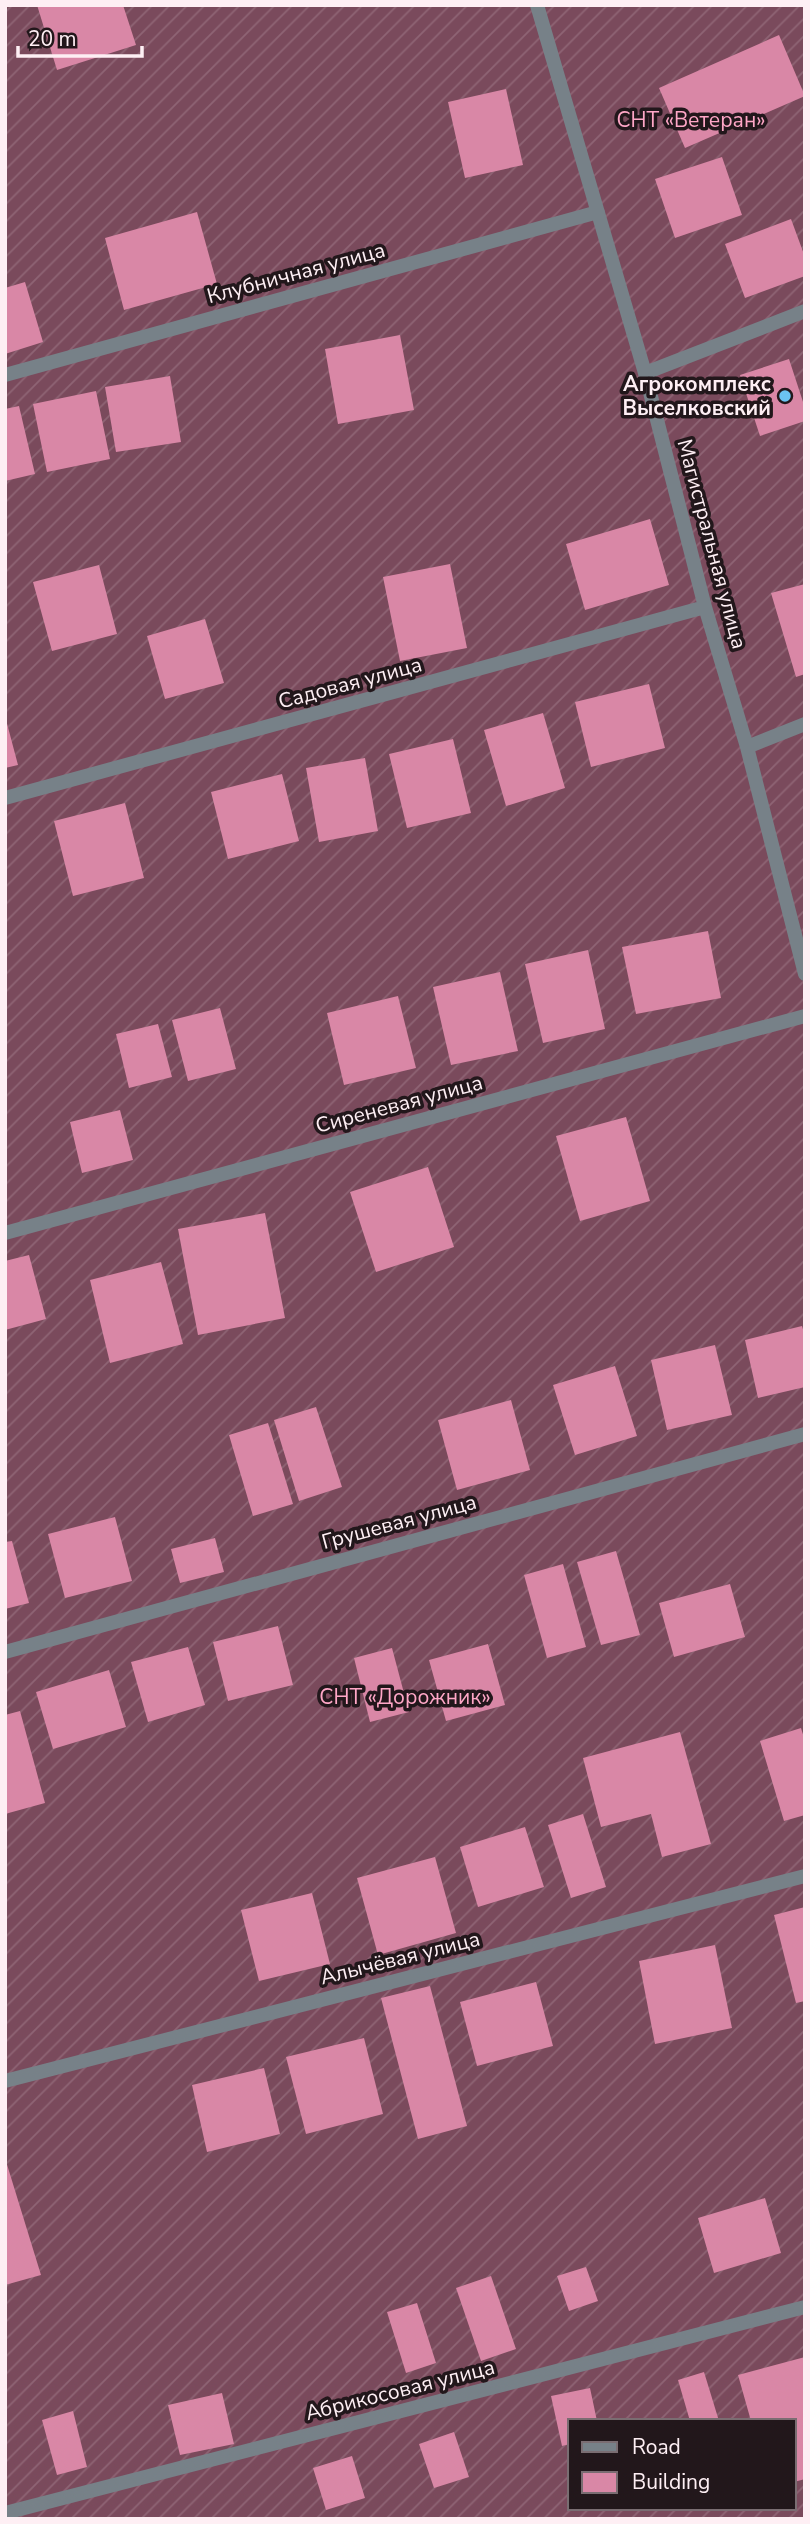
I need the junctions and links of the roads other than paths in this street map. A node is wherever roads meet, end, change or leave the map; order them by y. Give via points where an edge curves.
1 (537, 5) edge
2 (598, 212) junction
3 (805, 311) edge
4 (645, 373) junction
5 (5, 375) edge
6 (705, 607) junction
7 (805, 724) edge
8 (747, 747) junction
9 (5, 798) edge
10 (805, 974) edge
11 (805, 1016) edge
12 (5, 1233) edge
13 (805, 1434) edge
14 (5, 1652) edge
15 (805, 1876) edge
16 (5, 2081) edge
17 (805, 2307) edge
18 (5, 2513) edge

1 - 2 street, Магистральная улица
2 - 4 street, Магистральная улица
2 - 5 street, Клубничная улица
3 - 4 street
4 - 6 street, Магистральная улица
6 - 8 street, Магистральная улица
6 - 9 street, Садовая улица
7 - 8 street
8 - 10 street, Магистральная улица
11 - 12 street, Сиреневая улица
13 - 14 street, Грушевая улица
15 - 16 street, Алычёвая улица
17 - 18 street, Абрикосовая улица

